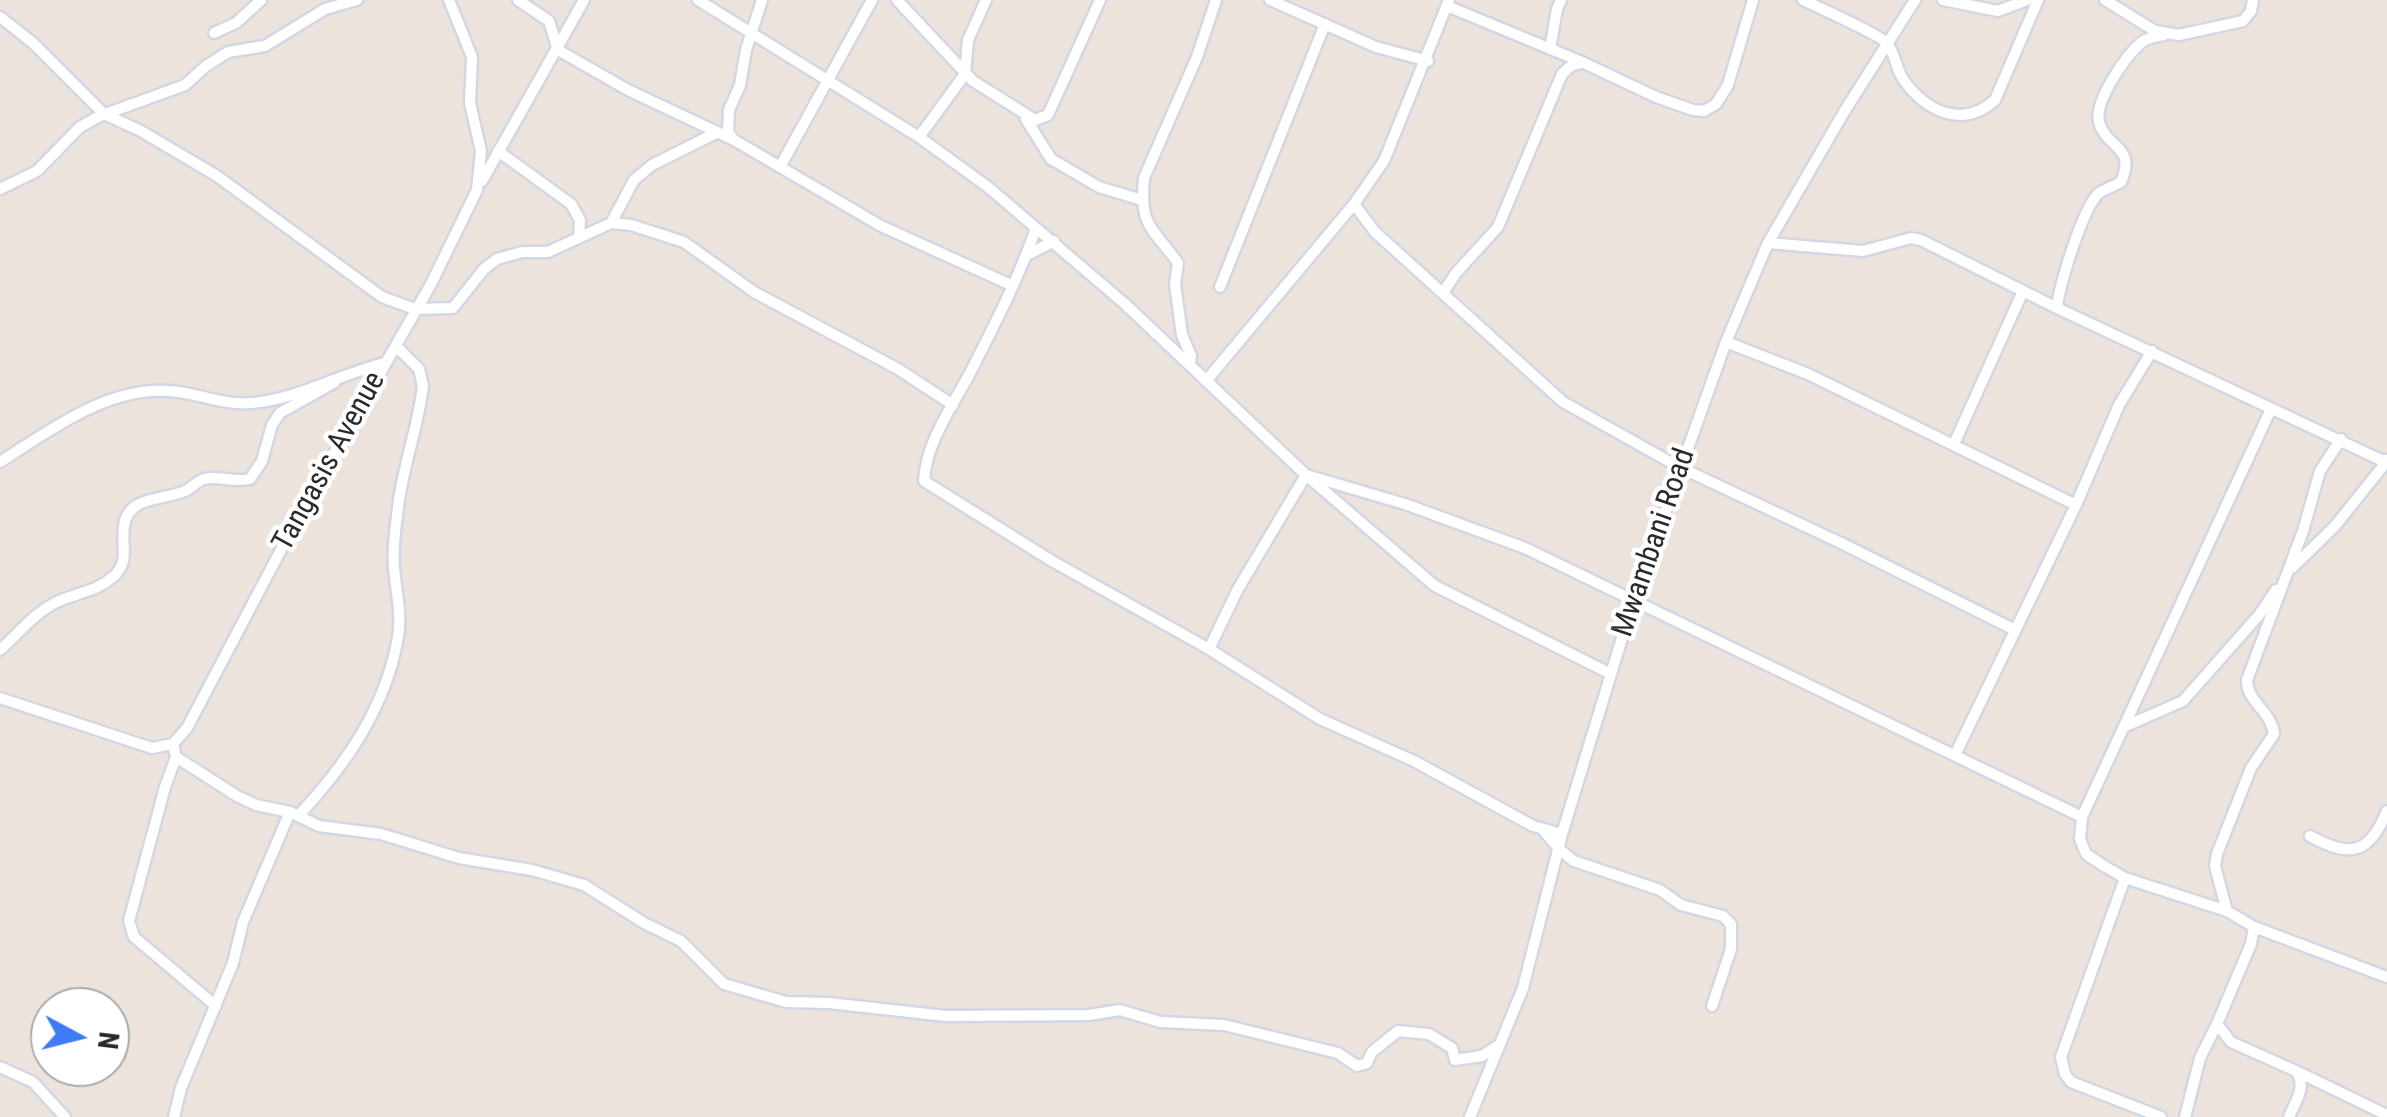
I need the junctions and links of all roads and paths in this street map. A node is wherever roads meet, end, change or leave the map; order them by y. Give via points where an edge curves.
1 (260, 0) edge
2 (358, 0) edge
3 (450, 0) edge
4 (518, 0) edge
5 (584, 0) edge
6 (698, 0) edge
7 (762, 0) edge
8 (872, 0) edge
9 (896, 0) edge
10 (986, 0) edge
11 (1100, 0) edge
12 (1216, 0) edge
13 (1270, 0) edge
14 (1561, 0) edge
15 (1753, 0) edge
16 (1804, 0) edge
17 (1915, 0) edge
18 (1943, 0) edge
19 (2027, 0) edge
20 (2038, 0) edge
21 (2104, 0) edge
22 (2253, 0) edge
23 (1448, 3) edge
24 (0, 17) edge
25 (574, 19) junction
26 (549, 21) junction
27 (1325, 24) junction
28 (214, 32) dead end
29 (752, 34) junction
30 (2164, 35) junction
31 (1887, 43) junction
32 (1550, 48) junction
33 (558, 50) junction
34 (1428, 60) junction
35 (1582, 62) junction
36 (965, 74) junction
37 (828, 82) junction
38 (104, 114) junction
39 (1022, 115) junction
40 (718, 132) junction
41 (919, 137) junction
42 (734, 140) junction
43 (498, 151) junction
44 (780, 167) junction
45 (1, 187) edge
46 (477, 190) junction
47 (1142, 200) junction
48 (1354, 204) junction
49 (611, 223) junction
50 (1036, 228) junction
51 (579, 238) junction
52 (1054, 241) junction
53 (1768, 243) junction
54 (1027, 255) junction
55 (1011, 284) junction
56 (1220, 287) dead end
57 (2024, 291) junction
58 (1442, 294) junction
59 (2057, 308) junction
60 (415, 309) junction
61 (1726, 342) junction
62 (396, 346) junction
63 (2152, 351) junction
64 (385, 363) junction
65 (1190, 364) junction
66 (1206, 381) junction
67 (335, 382) junction
68 (953, 405) junction
69 (2272, 410) junction
70 (2341, 440) junction
71 (1954, 444) junction
72 (2387, 460) edge
73 (0, 462) edge
74 (1679, 468) junction
75 (1306, 475) junction
76 (2076, 505) junction
77 (2288, 572) junction
78 (1633, 602) junction
79 (2015, 630) junction
80 (1209, 649) junction
81 (0, 650) edge
82 (1611, 674) junction
83 (0, 698) edge
84 (2126, 726) junction
85 (173, 744) junction
86 (1956, 755) junction
87 (176, 757) junction
88 (2387, 811) edge
89 (294, 814) junction
90 (2082, 818) junction
91 (1543, 830) junction
92 (1562, 834) junction
93 (2310, 836) dead end
94 (1560, 850) junction
95 (2125, 878) junction
96 (2227, 911) junction
97 (2254, 928) junction
98 (2387, 977) edge
99 (216, 1006) junction
100 (1712, 1006) dead end
101 (2217, 1024) junction
102 (1499, 1045) junction
103 (0, 1067) edge
104 (2296, 1070) junction
105 (2387, 1116) edge
106 (65, 1117) edge
107 (174, 1117) edge
108 (1470, 1117) edge
109 (2162, 1117) edge
110 (2185, 1117) edge
111 (2289, 1117) edge

1 - 28 street via 236,23
2 - 38 street via 325,9 270,44 228,52 184,84
3 - 46 street, Tangasis Avenue via 472,57 470,102 481,151
4 - 26 street
5 - 25 street
6 - 29 street
7 - 29 street
8 - 37 street
9 - 36 street
10 - 36 street via 968,40
11 - 39 street via 1048,115
12 - 47 street via 1144,178
13 - 27 street
14 - 32 street
15 - 35 street via 1728,85 1704,111
16 - 31 street
17 - 31 street, Mwambani Road
18 - 19 street via 1998,11
20 - 31 street via 1995,100 1982,112 1960,117 1924,104 1902,78
21 - 30 street
22 - 30 street via 2244,21
23 - 32 street
23 - 34 street
24 - 38 street
25 - 26 street
25 - 33 street
26 - 33 street
27 - 34 street
27 - 56 street
29 - 37 street
29 - 42 street via 729,110
30 - 59 street via 2141,42 2106,89 2098,120 2123,152 2126,171 2121,182 2100,192 2082,220
31 - 53 street, Mwambani Road
32 - 35 street
33 - 40 street
33 - 43 street
34 - 48 street via 1384,161
35 - 58 street via 1562,74 1498,227
36 - 39 street
36 - 41 street
37 - 41 street
37 - 44 street
38 - 45 street via 80,127 37,171
38 - 60 street via 217,176 382,297
39 - 47 street via 1050,160 1099,187
40 - 42 street
40 - 49 street via 634,180
41 - 50 street
42 - 44 street
43 - 46 street
43 - 51 street via 571,204 580,220
44 - 55 street via 882,226
46 - 60 street, Tangasis Avenue
47 - 65 street via 1156,240 1178,263 1175,284
48 - 58 street
48 - 66 street
49 - 51 street
49 - 68 street via 684,242 754,292
50 - 52 street
50 - 54 street
51 - 60 street via 548,252 497,259 453,308
52 - 54 street
52 - 65 street
53 - 57 street via 1863,251 1911,238
53 - 61 street, Mwambani Road
54 - 55 street
55 - 68 street
57 - 59 street
57 - 71 street
58 - 74 street via 1562,402
59 - 63 street
60 - 62 street, Tangasis Avenue
61 - 71 street
61 - 74 street, Mwambani Road
62 - 64 street, Tangasis Avenue
62 - 89 street via 419,368 423,386 399,502 398,637 362,736 321,791
63 - 69 street
63 - 76 street via 2119,406
64 - 67 street
64 - 85 street, Tangasis Avenue via 194,717
65 - 66 street
66 - 75 street
67 - 73 street via 252,403 165,390 118,398 77,414
67 - 81 street via 280,413 250,479 206,478 131,509 123,565 115,574 88,594 58,601
68 - 80 street via 928,452 924,481 930,487
69 - 70 street
69 - 84 street
70 - 72 street
70 - 77 street via 2320,471
71 - 76 street
72 - 77 street
74 - 78 street, Mwambani Road
74 - 79 street
75 - 78 street via 1525,548
75 - 80 street
75 - 82 street via 1434,586
76 - 79 street
77 - 84 street via 2260,615 2183,701
77 - 96 street via 2246,686 2274,734 2251,768 2217,854
78 - 82 street, Mwambani Road
78 - 86 street
79 - 86 street
80 - 91 street via 1320,719
82 - 92 street, Mwambani Road
83 - 85 street via 134,744
84 - 90 street
85 - 87 street
86 - 90 street
87 - 89 street via 236,796
87 - 99 street via 129,921 134,937
88 - 93 street via 2360,848 2334,848
89 - 99 street via 242,922
89 - 102 street via 319,826 381,834 584,885 681,941 724,984 786,1002 946,1016 1120,1010 1160,1022 1224,1025 1338,1053 1357,1066 1398,1030 1440,1039 1455,1060
90 - 95 street via 2086,854
91 - 92 street
91 - 94 street
92 - 94 street, Mwambani Road
94 - 100 street via 1730,924 1731,950
94 - 102 street, Mwambani Road via 1523,988
95 - 96 street
95 - 109 street via 2060,1057 2071,1082
96 - 97 street
97 - 98 street
97 - 101 street
99 - 107 street
101 - 104 street via 2231,1042
101 - 110 street via 2200,1058
102 - 108 street, Mwambani Road
103 - 106 street via 33,1082
104 - 105 street
104 - 111 street via 2302,1089

